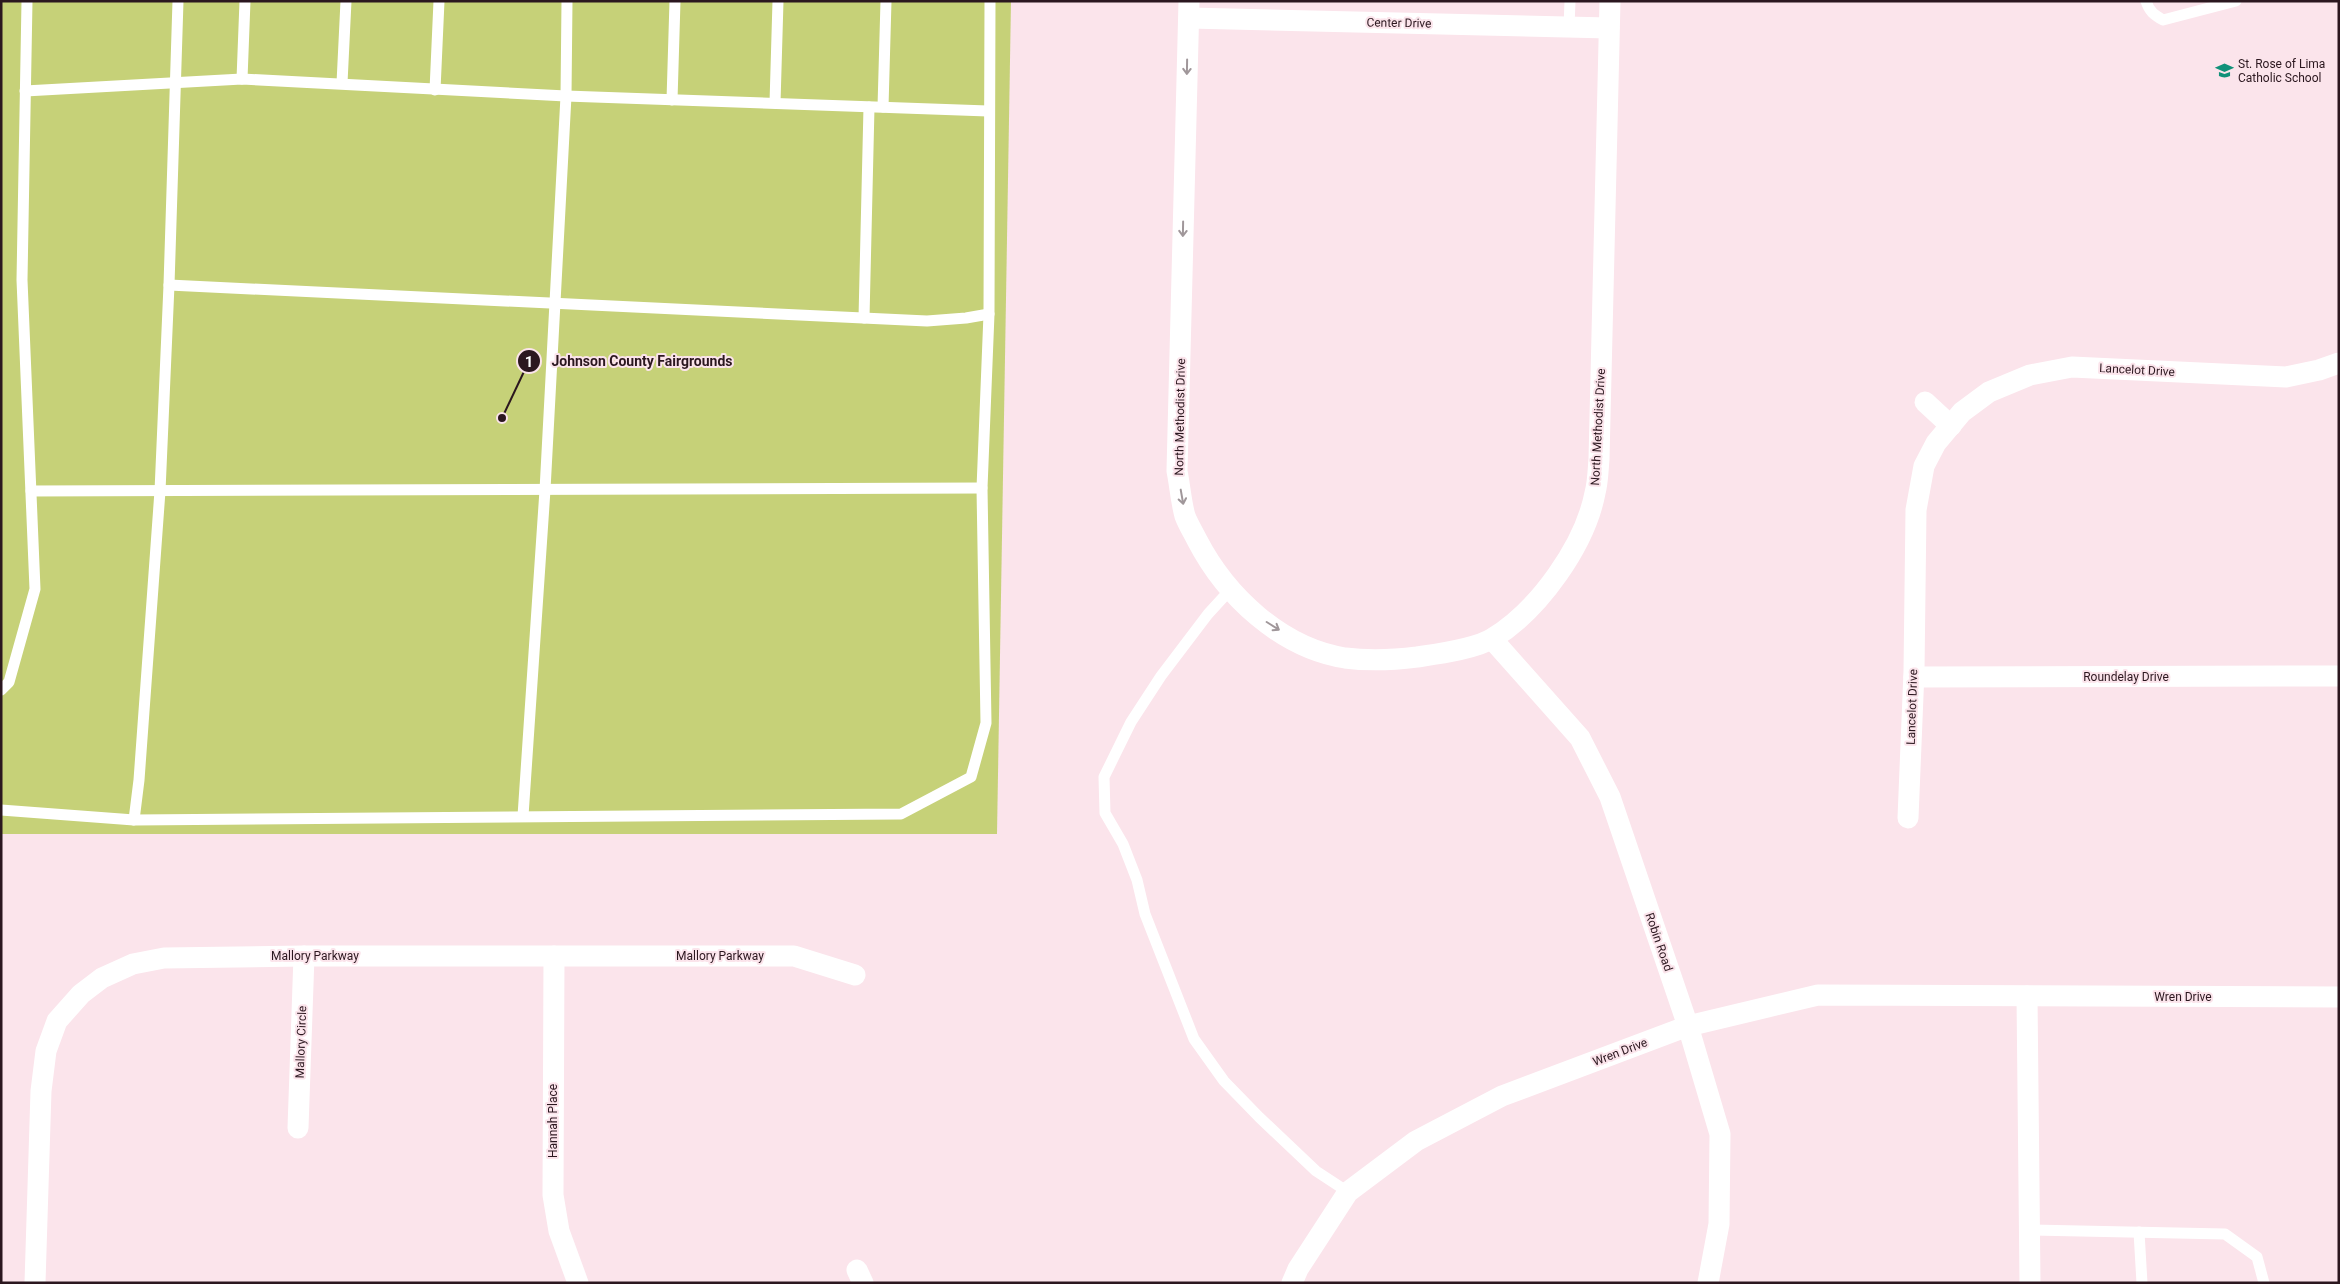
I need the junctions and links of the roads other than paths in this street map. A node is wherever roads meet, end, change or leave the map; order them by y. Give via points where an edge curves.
1 (28, 1) edge
2 (178, 1) edge
3 (245, 1) edge
4 (346, 1) edge
5 (439, 1) edge
6 (567, 1) edge
7 (675, 1) edge
8 (778, 1) edge
9 (886, 1) edge
10 (990, 1) edge
11 (1570, 1) edge
12 (1610, 1) edge
13 (2146, 1) edge
14 (2236, 1) edge
15 (1189, 10) edge
16 (1570, 27) junction
17 (1609, 28) junction
18 (242, 79) junction
19 (342, 83) junction
20 (174, 84) junction
21 (435, 90) junction
22 (25, 91) junction
23 (566, 96) junction
24 (672, 100) junction
25 (775, 103) junction
26 (869, 107) junction
27 (883, 107) junction
28 (988, 111) junction
29 (169, 285) junction
30 (554, 303) junction
31 (989, 314) junction
32 (864, 318) junction
33 (2339, 363) edge
34 (1925, 402) dead end
35 (1951, 426) junction
36 (982, 488) junction
37 (545, 490) junction
38 (31, 491) junction
39 (160, 491) junction
40 (1230, 590) junction
41 (1492, 639) junction
42 (2339, 676) edge
43 (1914, 677) junction
44 (1, 690) edge
45 (1, 810) edge
46 (523, 816) junction
47 (1908, 818) dead end
48 (134, 820) junction
49 (304, 956) junction
50 (554, 956) junction
51 (855, 975) dead end
52 (2027, 996) junction
53 (2339, 997) edge
54 (1688, 1026) junction
55 (298, 1128) dead end
56 (1348, 1192) junction
57 (2030, 1230) junction
58 (2139, 1232) junction
59 (36, 1283) edge
60 (578, 1283) edge
61 (1292, 1283) edge
62 (1708, 1283) edge
63 (2030, 1283) edge
64 (2142, 1283) edge
65 (2264, 1283) edge

1 - 22 lane
2 - 20 lane
3 - 18 lane
4 - 19 lane
5 - 21 lane
6 - 23 lane
7 - 24 lane
8 - 25 lane
9 - 27 lane
10 - 28 lane
11 - 16 lane
12 - 17 street, North Methodist Drive
13 - 14 lane via 2154,15 2163,20
15 - 16 street, Center Drive
15 -> 40 street, North Methodist Drive via 1178,471 1185,516 1206,558
16 - 17 street, Center Drive
17 - 41 street, North Methodist Drive via 1599,459 1595,493 1586,522 1569,556 1547,588 1522,615
18 - 19 lane
18 - 20 lane
19 - 21 lane
20 - 22 lane
20 - 29 lane
21 - 23 lane
22 - 38 lane via 22,280
23 - 24 lane
23 - 30 lane
24 - 25 lane
25 - 26 lane
26 - 27 lane
26 - 32 lane
27 - 28 lane
28 - 31 lane
29 - 30 lane
29 - 39 lane
30 - 32 lane
30 - 37 lane
31 - 32 lane via 927,321
31 - 36 lane
33 - 35 street, Lancelot Drive via 2286,377 2072,367 2030,375 1989,392 1962,412
34 - 35 street
35 - 43 street, Lancelot Drive via 1936,443 1924,466 1916,510
36 - 37 lane
36 - 46 lane via 986,723 971,776 901,814
37 - 39 lane
37 - 46 lane
38 - 39 lane
38 - 44 lane via 35,589 9,682
39 - 48 lane
40 -> 41 street, North Methodist Drive via 1262,619 1302,645 1344,658 1398,659 1445,653
40 - 56 lane via 1161,676 1131,722 1104,777 1105,813 1124,844 1145,914 1194,1040 1224,1081 1259,1117 1316,1171
41 - 54 street, Robin Road via 1580,738 1610,796
42 - 43 street, Roundelay Drive
43 - 47 street, Lancelot Drive
45 - 48 lane
46 - 48 lane
49 - 50 street, Mallory Parkway
49 - 55 street, Mallory Circle
49 - 59 street, Mallory Parkway via 164,958 133,964 102,978 81,994 57,1021 46,1051 41,1091
50 - 51 street, Mallory Parkway via 794,956
50 - 60 street, Hannah Place via 553,1195 559,1231
52 - 53 street, Wren Drive
52 - 54 street, Wren Drive via 1818,996
52 - 57 street
54 - 56 street, Wren Drive via 1502,1096 1416,1141
54 - 62 street, Robin Road via 1720,1134 1719,1224
56 - 61 street, Wren Drive via 1298,1268
57 - 58 lane
57 - 63 street
58 - 64 lane
58 - 65 lane via 2224,1234 2256,1257

